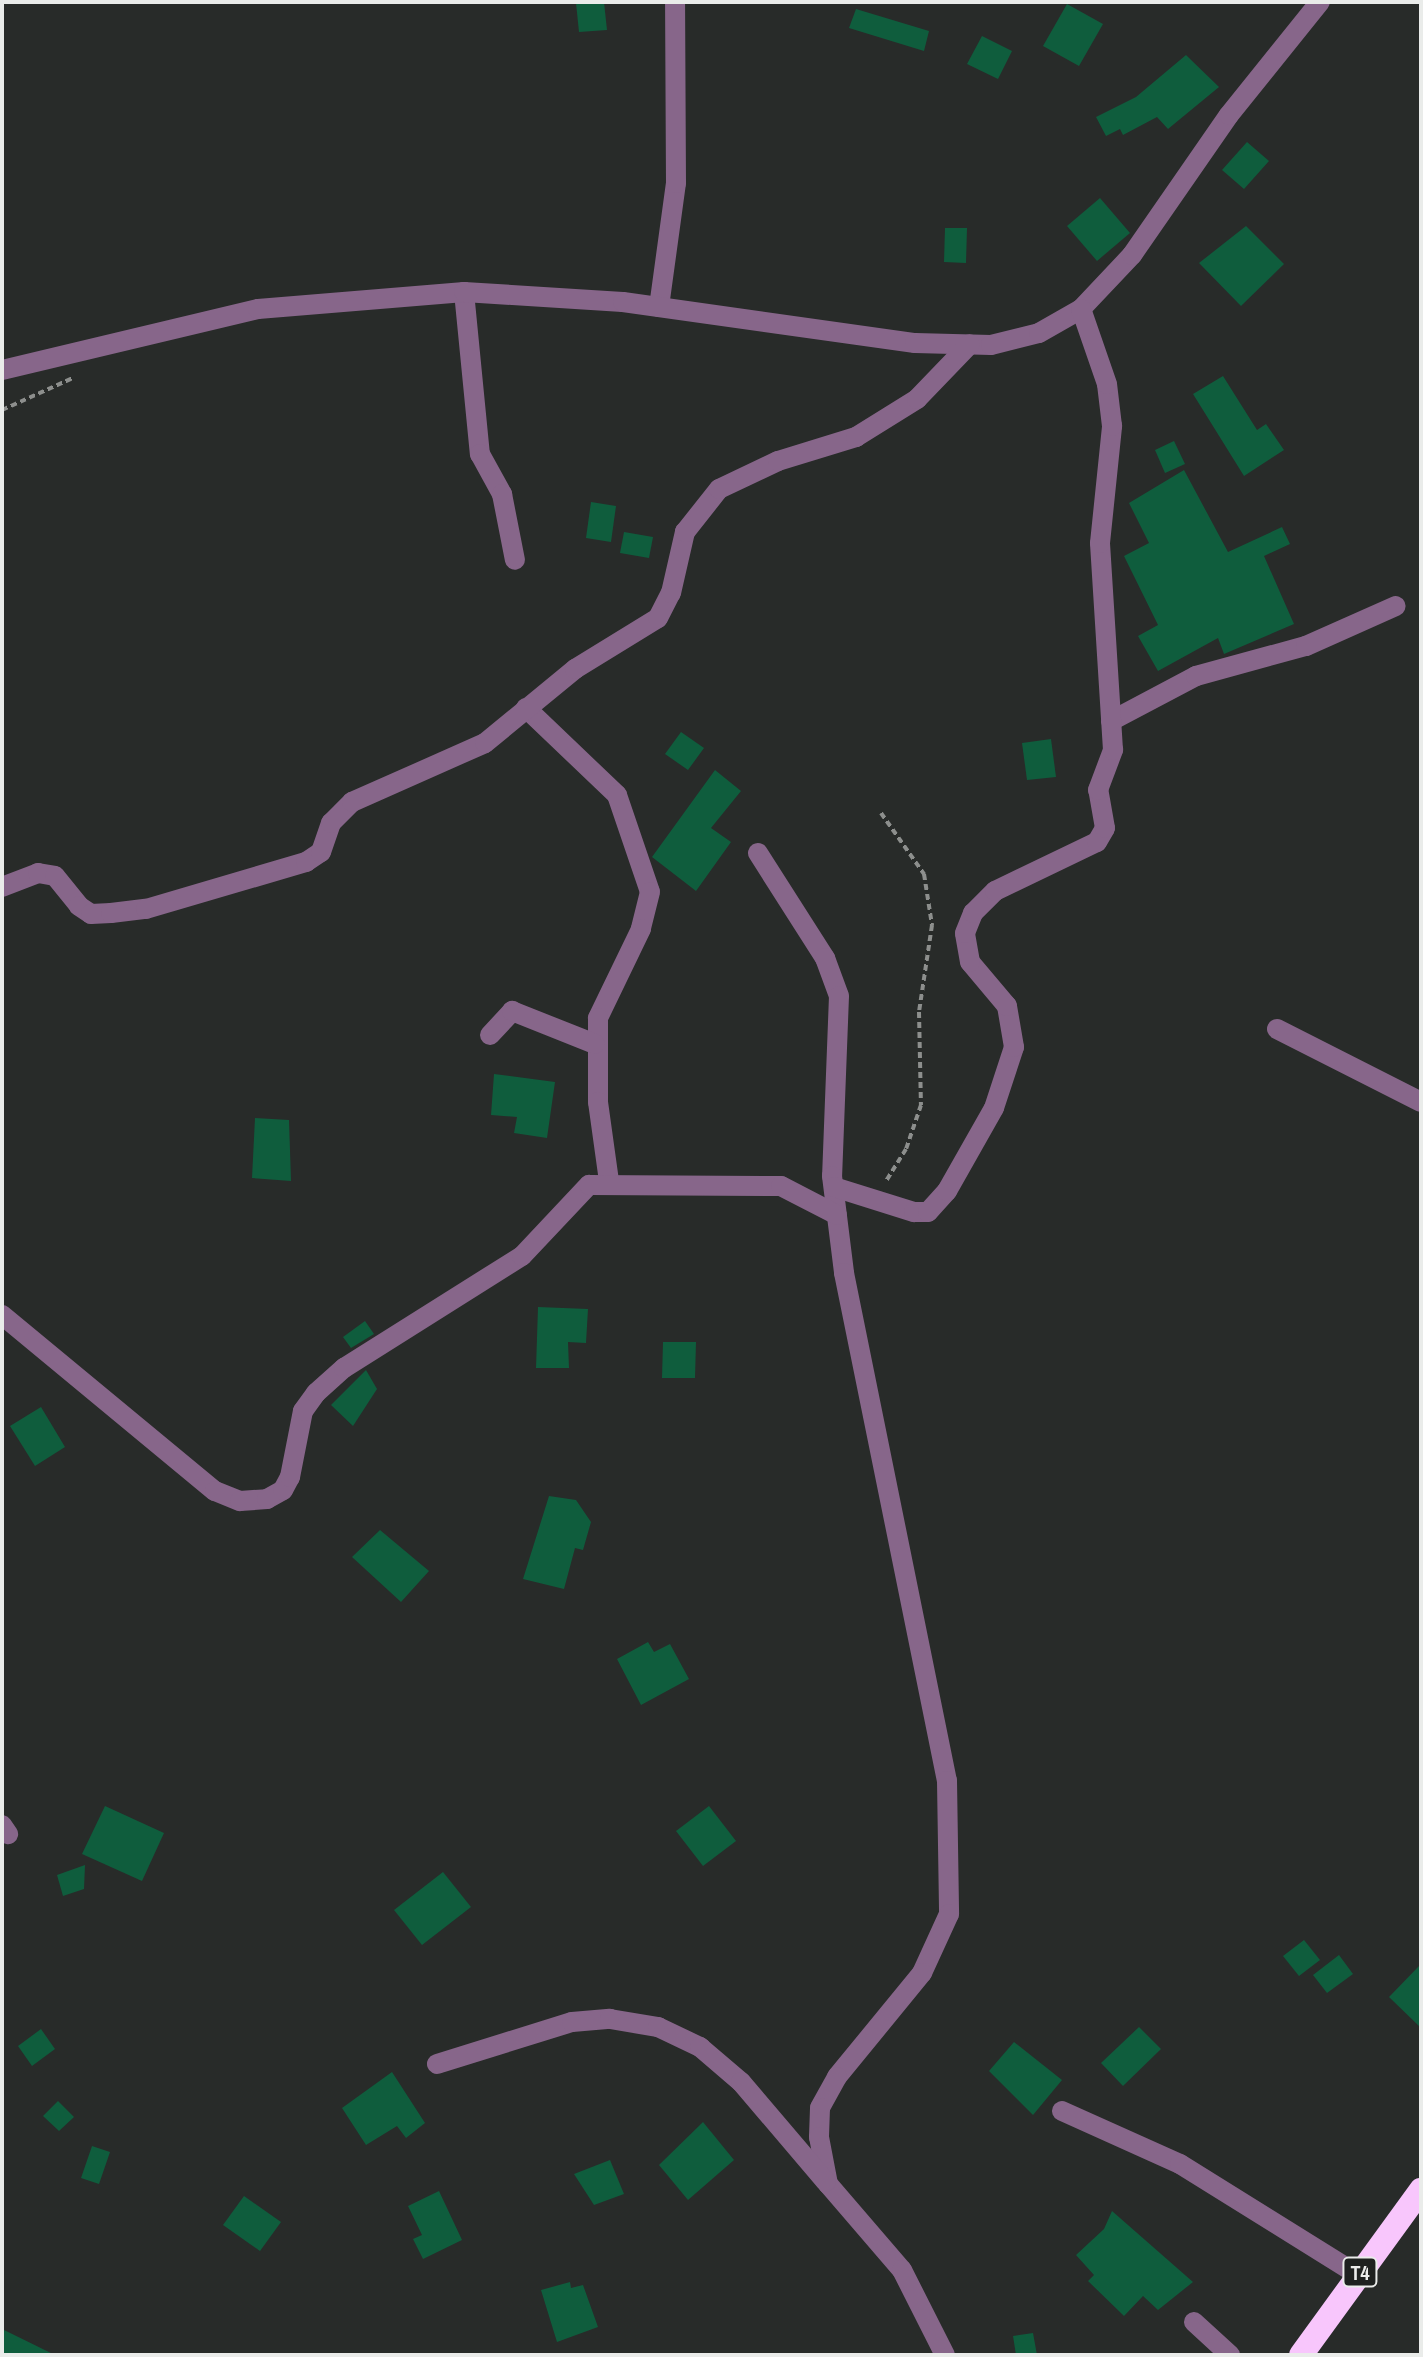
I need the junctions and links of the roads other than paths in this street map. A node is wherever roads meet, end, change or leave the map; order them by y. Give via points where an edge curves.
1 (675, 2) edge
2 (1320, 2) edge
3 (464, 292) junction
4 (659, 307) junction
5 (1081, 309) junction
6 (970, 344) junction
7 (2, 370) edge
8 (515, 560) dead end
9 (1396, 606) dead end
10 (526, 708) junction
11 (1111, 721) junction
12 (758, 853) dead end
13 (2, 887) edge
14 (1277, 1029) dead end
15 (490, 1035) dead end
16 (595, 1044) junction
17 (1421, 1102) edge
18 (609, 1181) junction
19 (834, 1187) junction
20 (837, 1215) junction
21 (2, 1315) edge
22 (437, 2064) dead end
23 (1062, 2111) dead end
24 (828, 2184) junction
25 (1421, 2190) edge
26 (1358, 2275) junction
27 (1194, 2322) dead end
28 (945, 2355) edge
29 (1230, 2355) edge
30 (1301, 2355) edge

1 - 4 street via 676,183
2 - 5 street via 1229,115 1132,255
3 - 4 street
3 - 7 street via 258,309
3 - 8 street via 480,454 502,494
4 - 6 street via 847,335
5 - 6 street via 1039,333
5 - 11 street via 1107,384 1112,426 1100,591
6 - 10 street via 917,399 856,437 778,461 719,489 685,532 671,593 658,618 575,669
9 - 11 street via 1306,646 1196,676
10 - 13 street via 485,743 352,802 331,823 321,852 306,862 146,909 111,913 91,914 55,876 38,873
10 - 16 street via 617,795 650,892 641,929 598,1018
11 - 19 street via 1111,764 1098,790 1105,828 1097,842 995,891 973,913 965,933 970,962 1000,992 1014,1047 994,1108 959,1173 928,1212
12 - 19 street via 825,958 839,996
14 - 17 street
15 - 16 street via 512,1011
16 - 18 street
18 - 20 street via 661,1188 781,1186
18 - 21 street via 577,1192 522,1256 330,1380 303,1411 290,1477 283,1490 267,1499 240,1501 215,1491 157,1437
19 - 20 street
20 - 24 street via 947,1781 949,1914 922,1973 837,2077 820,2108
22 - 24 street via 572,2022 610,2019 658,2027 700,2047 741,2082
23 - 26 street via 1190,2169
24 - 28 street via 902,2270
25 - 26 highway, T4
26 - 30 highway, T4
27 - 29 street

